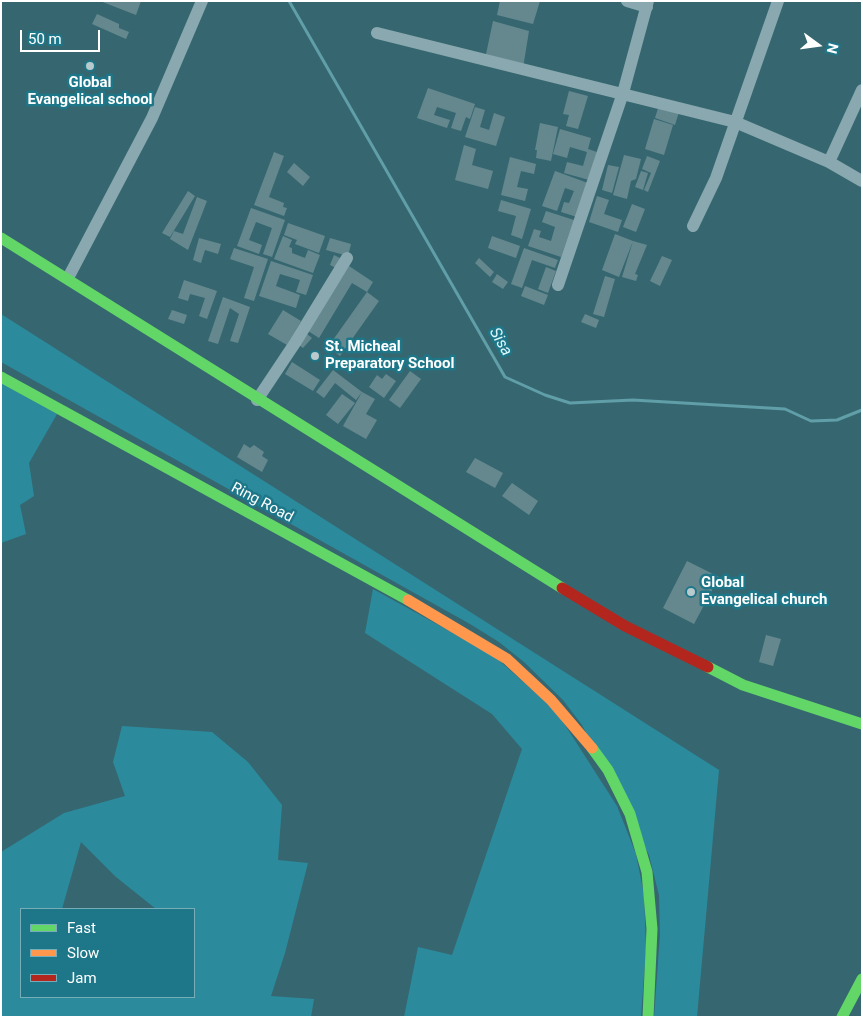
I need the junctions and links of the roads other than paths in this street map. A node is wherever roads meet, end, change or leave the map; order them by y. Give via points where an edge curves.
1 (202, 1) edge
2 (627, 1) edge
3 (778, 1) edge
4 (648, 4) edge
5 (377, 33) dead end
6 (862, 90) edge
7 (623, 93) junction
8 (736, 122) junction
9 (829, 162) junction
10 (862, 181) edge
11 (693, 226) dead end
12 (1, 238) edge
13 (347, 258) dead end
14 (68, 278) junction
15 (558, 285) dead end
16 (1, 377) edge
17 (257, 400) junction
18 (862, 724) edge
19 (862, 979) edge
20 (648, 1017) edge
21 (842, 1017) edge

1 - 14 street via 144,134
2 - 4 street
3 - 8 street
4 - 7 street
5 - 7 street
6 - 9 street
7 - 8 street
7 - 15 street
8 - 9 street
8 - 11 street via 716,178
9 - 10 street
12 - 14 street
13 - 17 street
14 - 17 street
16 - 20 street, Ring Road via 359,572 507,659 551,700 608,770 630,814 647,872 652,929
17 - 18 street via 625,626 743,685
19 - 21 street

